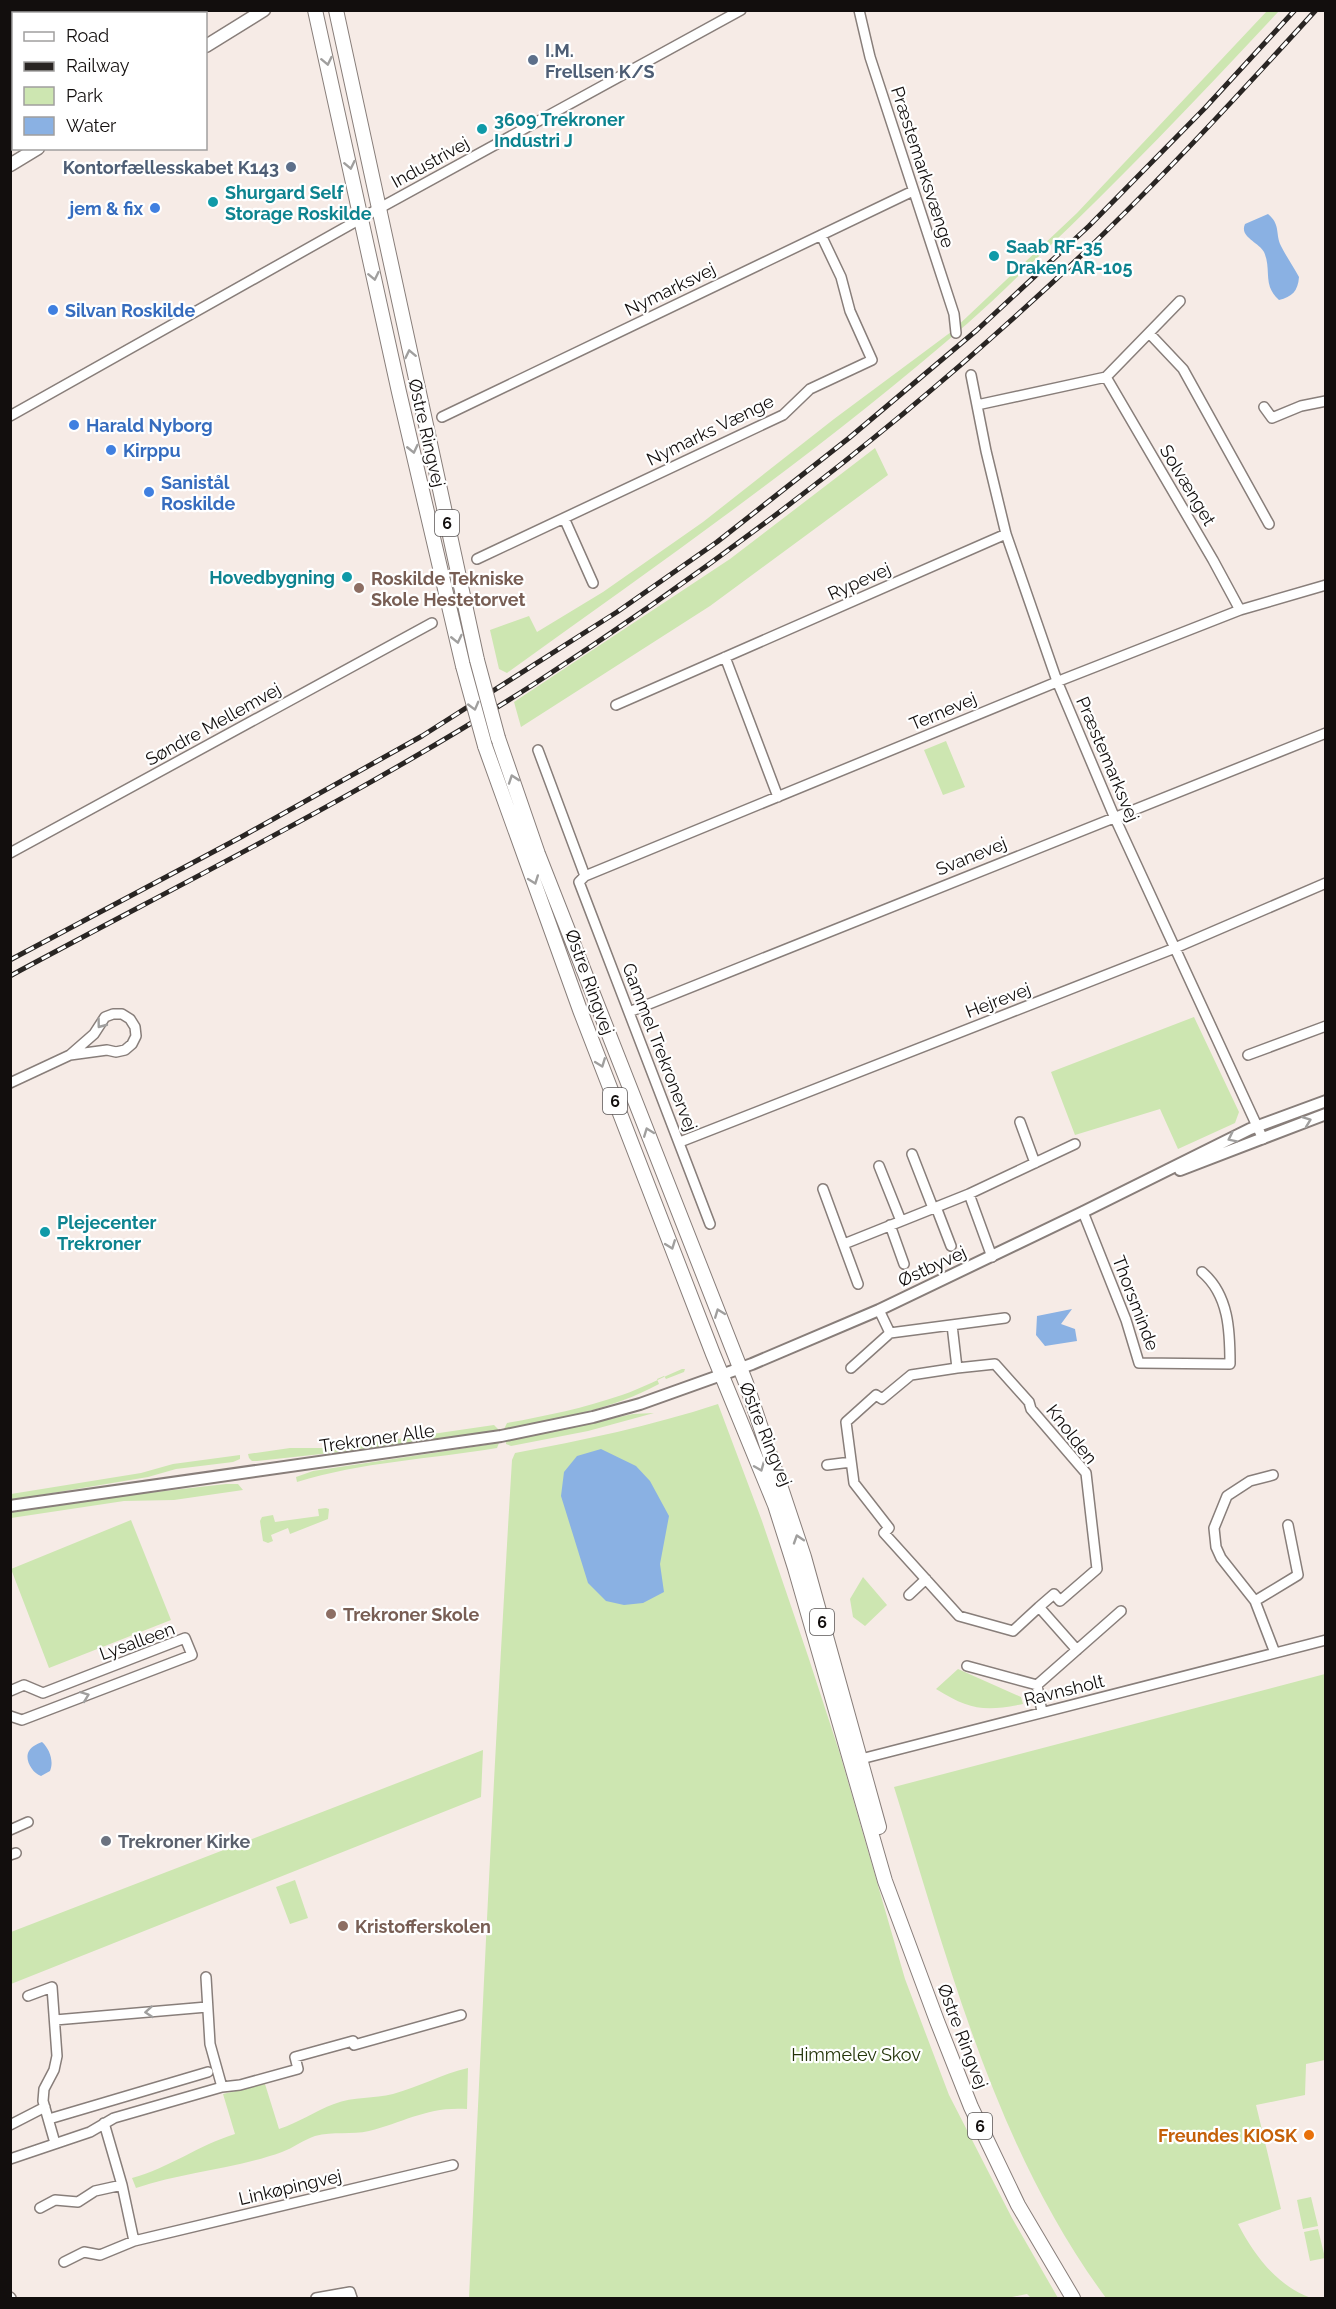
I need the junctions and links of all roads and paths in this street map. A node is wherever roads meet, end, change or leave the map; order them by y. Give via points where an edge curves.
1 (264, 10) edge
2 (315, 10) edge
3 (336, 10) edge
4 (741, 10) edge
5 (859, 10) edge
6 (207, 45) edge
7 (35, 150) edge
8 (10, 165) edge
9 (913, 191) junction
10 (378, 209) junction
11 (361, 219) junction
12 (821, 235) junction
13 (1180, 301) dead end
14 (956, 333) dead end
15 (1149, 333) junction
16 (971, 375) dead end
17 (1106, 377) junction
18 (1326, 401) edge
19 (977, 405) junction
20 (1264, 407) dead end
21 (10, 416) edge
22 (442, 417) dead end
23 (564, 518) junction
24 (1269, 524) dead end
25 (1006, 534) junction
26 (477, 559) dead end
27 (593, 583) dead end
28 (1326, 585) edge
29 (1240, 610) junction
30 (432, 623) dead end
31 (725, 657) junction
32 (1057, 681) junction
33 (616, 705) dead end
34 (1326, 733) edge
35 (538, 750) dead end
36 (778, 797) junction
37 (1114, 816) junction
38 (10, 853) edge
39 (582, 879) junction
40 (1326, 883) edge
41 (1175, 948) junction
42 (629, 1012) junction
43 (1326, 1026) edge
44 (70, 1055) junction
45 (1248, 1055) dead end
46 (10, 1083) edge
47 (1326, 1101) edge
48 (1326, 1114) edge
49 (1020, 1122) dead end
50 (1257, 1126) junction
51 (1263, 1138) junction
52 (680, 1142) junction
53 (1075, 1144) dead end
54 (912, 1154) dead end
55 (1035, 1163) junction
56 (879, 1166) dead end
57 (1135, 1187) junction
58 (823, 1188) dead end
59 (969, 1194) junction
60 (935, 1207) junction
61 (1083, 1212) junction
62 (901, 1221) junction
63 (710, 1224) dead end
64 (890, 1225) junction
65 (844, 1244) junction
66 (951, 1246) dead end
67 (992, 1257) junction
68 (904, 1264) dead end
69 (1202, 1272) dead end
70 (858, 1284) dead end
71 (879, 1310) junction
72 (1005, 1318) dead end
73 (952, 1325) junction
74 (890, 1333) junction
75 (740, 1368) junction
76 (851, 1368) dead end
77 (957, 1368) junction
78 (722, 1375) junction
79 (851, 1462) junction
80 (827, 1465) dead end
81 (1273, 1475) dead end
82 (10, 1506) edge
83 (1288, 1525) dead end
84 (926, 1579) junction
85 (909, 1595) dead end
86 (1255, 1601) junction
87 (1040, 1607) junction
88 (1121, 1611) dead end
89 (1326, 1640) edge
90 (1077, 1650) junction
91 (1275, 1653) junction
92 (967, 1666) dead end
93 (1037, 1685) junction
94 (10, 1691) edge
95 (43, 1693) junction
96 (50, 1709) junction
97 (1042, 1712) junction
98 (10, 1716) edge
99 (856, 1761) junction
100 (28, 1822) dead end
101 (10, 1830) edge
102 (206, 1977) dead end
103 (28, 1996) dead end
104 (207, 2007) junction
105 (461, 2015) dead end
106 (55, 2020) junction
107 (208, 2072) dead end
108 (222, 2086) junction
109 (45, 2107) junction
110 (49, 2120) junction
111 (104, 2123) junction
112 (10, 2125) edge
113 (56, 2143) junction
114 (10, 2159) edge
115 (453, 2165) dead end
116 (122, 2185) junction
117 (40, 2208) dead end
118 (134, 2241) junction
119 (64, 2262) dead end
120 (316, 2298) edge
121 (352, 2298) edge
122 (1073, 2298) edge

1 - 6 main road
2 -> 11 main road, Østre Ringvej / 6
3 - 10 main road, Østre Ringvej / 6
4 - 10 street, Industrivej
5 - 9 street, Præstemarksvænge
7 - 8 main road
9 - 12 street, Nymarksvej
9 - 14 street, Præstemarksvænge via 954,315
10 - 11 street, Industrivej
75 -> 10 main road, Østre Ringvej / 6, bridge via 538,854 498,738 477,660
11 - 21 street, Industrivej
11 -> 78 main road, Østre Ringvej / 6, bridge via 463,666 485,746 580,1010
12 - 22 street, Nymarksvej
12 - 23 street, Nymarks Vænge via 872,360 810,389 783,415
13 - 15 street
15 - 17 street
15 - 24 street via 1183,369
16 - 19 street, Præstemarksvej
17 - 19 street
17 - 29 street, Solvænget
18 - 20 street via 1272,418
19 - 25 street, Præstemarksvej
23 - 26 street, Nymarks Vænge
23 - 27 street
25 - 31 street, Rypevej
25 - 32 street, Præstemarksvej
28 - 29 street, Ternevej
29 - 32 street, Ternevej
30 - 38 street, Søndre Mellemvej
31 - 33 street, Rypevej
31 - 36 street
32 - 36 street, Ternevej
32 - 37 street, Præstemarksvej
34 - 37 street, Svanevej
35 - 39 street, Gammel Trekronervej
36 - 39 street, Ternevej
37 - 41 street, Præstemarksvej
37 - 42 street, Svanevej
39 - 42 street, Gammel Trekronervej
40 - 41 street, Hejrevej
41 - 50 street, Præstemarksvej
41 - 52 street, Hejrevej
42 - 52 street, Gammel Trekronervej
43 - 45 street
44 -> 44 street via 125,1050 136,1036 135,1027 122,1014 105,1017 94,1034
44 - 46 street
47 - 50 street, Østbyvej
51 -> 48 street, Østbyvej
49 - 55 street
50 - 51 street, Præstemarksvej
50 -> 57 street, Østbyvej
51 - 57 street, Østbyvej
52 - 63 street, Gammel Trekronervej
53 - 55 street
54 - 60 street
55 - 59 street
56 - 62 street
57 - 61 street, Østbyvej
58 - 65 street
59 - 60 street
59 - 67 street
60 - 62 street
60 - 66 street
61 - 67 street, Østbyvej
61 - 69 street, Thorsminde via 1139,1363 1230,1364 1226,1310 1214,1282
62 - 64 street
64 - 65 street
64 - 68 street
65 - 70 street
67 - 71 street, Østbyvej
71 - 74 street
71 - 75 street, Østbyvej
72 - 73 street
73 - 74 street
73 - 77 street
74 - 76 street
75 - 78 street, Trekroner Alle
99 -> 75 main road, Østre Ringvej / 6 via 804,1557
77 - 79 street, Knolden via 911,1375 882,1399 876,1395 846,1422
77 - 87 street, Knolden via 995,1364 1086,1473 1097,1569 1060,1601 1054,1594
78 - 82 street, Trekroner Alle via 610,1412 501,1436
78 -> 99 main road, Østre Ringvej / 6 via 775,1505
79 - 80 street
79 - 84 street, Knolden via 854,1483 889,1528 884,1533
81 - 86 street via 1250,1481 1227,1496 1214,1528 1221,1558
83 - 86 street via 1298,1575
84 - 85 street
84 - 87 street, Knolden via 959,1616 1013,1632
86 - 91 street
87 - 90 street
88 - 90 street
89 - 91 street, Ravnsholt
90 - 93 street
91 - 97 street, Ravnsholt
92 - 93 street
93 - 97 street
94 - 95 street, Lysalleen via 24,1685
95 - 96 street
96 -> 95 street, Lysalleen via 192,1655 186,1638
96 - 98 street, Lysalleen via 22,1720
97 - 99 street, Ravnsholt
99 - 122 main road, Østre Ringvej / 6 via 909,1942 971,2108 1018,2205
100 - 101 street
102 - 104 street
103 - 106 street via 52,1987
104 -> 106 street
104 - 108 street via 210,2044
105 - 108 street via 295,2057 298,2068 240,2085
106 - 109 street via 57,2056 44,2089
107 - 110 street
108 - 111 street
109 - 110 street
109 - 112 street
110 - 113 street
111 - 113 street
111 - 116 street
113 - 114 street
115 - 118 street, Linkøpingvej
116 - 117 street via 95,2191 78,2202 54,2200
116 - 118 street
118 - 119 street, Linkøpingvej via 100,2255 84,2252
120 - 121 street via 350,2292

